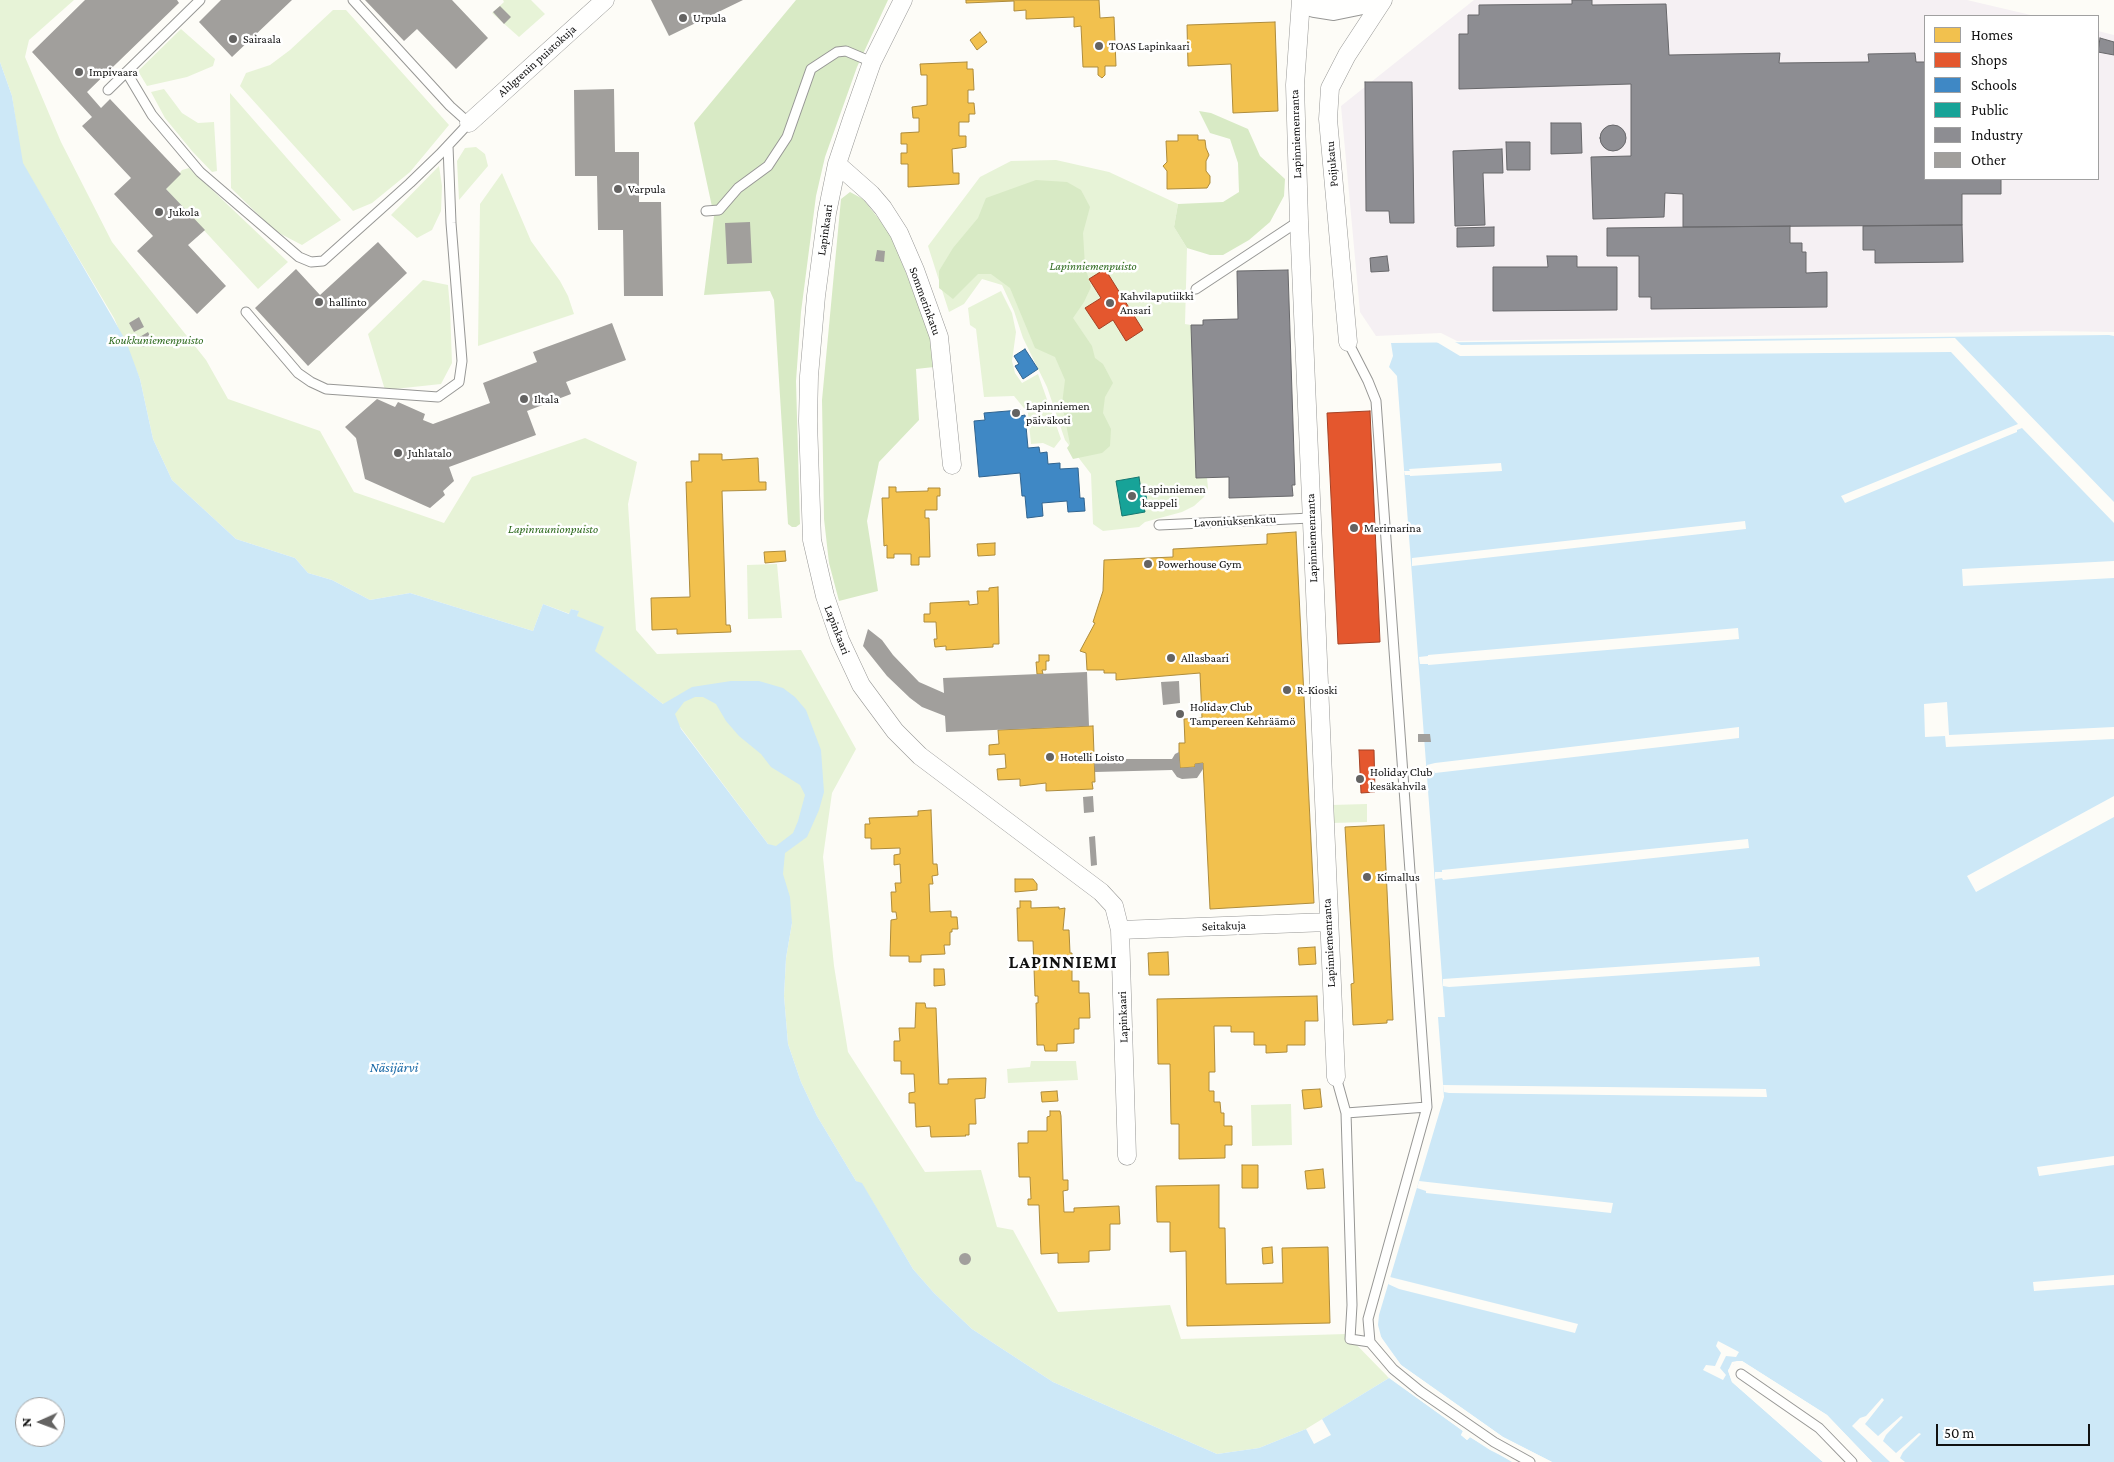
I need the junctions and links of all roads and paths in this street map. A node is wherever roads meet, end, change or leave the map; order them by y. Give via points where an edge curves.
1 (200, 0) edge
2 (353, 0) edge
3 (903, 0) edge
4 (1301, 0) edge
5 (1307, 0) edge
6 (1377, 0) edge
7 (1383, 0) edge
8 (598, 2) edge
9 (872, 62) junction
10 (127, 73) junction
11 (108, 90) dead end
12 (469, 122) junction
13 (448, 146) junction
14 (837, 164) junction
15 (706, 211) dead end
16 (1299, 221) junction
17 (1196, 289) dead end
18 (246, 312) dead end
19 (1348, 342) joint
20 (952, 466) dead end
21 (1311, 518) junction
22 (1159, 525) dead end
23 (1328, 922) junction
24 (1120, 930) junction
25 (1336, 1077) joint
26 (1427, 1107) junction
27 (1346, 1114) junction
28 (1128, 1156) dead end
29 (1370, 1342) junction
30 (1741, 1374) dead end
31 (1530, 1462) edge
32 (1852, 1462) edge

1 - 10 lane
2 - 12 lane via 450,106
3 - 9 street, Lapinkaari
4 - 16 street, Lapinniemenranta via 1295,85
5 - 6 street via 1314,6 1333,9
7 - 19 street, Poijukatu via 1330,88 1328,119
8 - 12 street, Ahlgrenin puistokuja
9 - 14 street, Lapinkaari
9 - 15 lane via 846,51 836,52 811,69 787,137 768,166 738,188 719,210
10 - 11 lane
10 - 13 lane via 152,115 200,172 300,257 311,262 323,261
12 - 13 lane
13 - 18 lane via 450,222 462,361 458,382 438,397 326,389 298,373
14 - 20 street, Sommerinkatu via 883,208 899,233 915,270 939,337
14 - 24 street, Lapinkaari via 816,296 808,421 812,540 825,596 840,640 861,685 895,732 955,784 1101,892 1114,906
16 - 17 lane
16 - 21 street, Lapinniemenranta
19 - 26 lane via 1376,401
21 - 22 lane, Lavoniuksenkatu
21 - 23 street, Lapinniemenranta
23 - 24 street, Seitakuja
23 - 25 street, Lapinniemenranta
24 - 28 street, Lapinkaari
25 - 27 lane
26 - 27 lane
26 - 29 lane via 1368,1319
27 - 29 lane via 1352,1305 1350,1338
29 - 31 lane via 1393,1369 1420,1391 1494,1442
30 - 32 lane via 1819,1428

